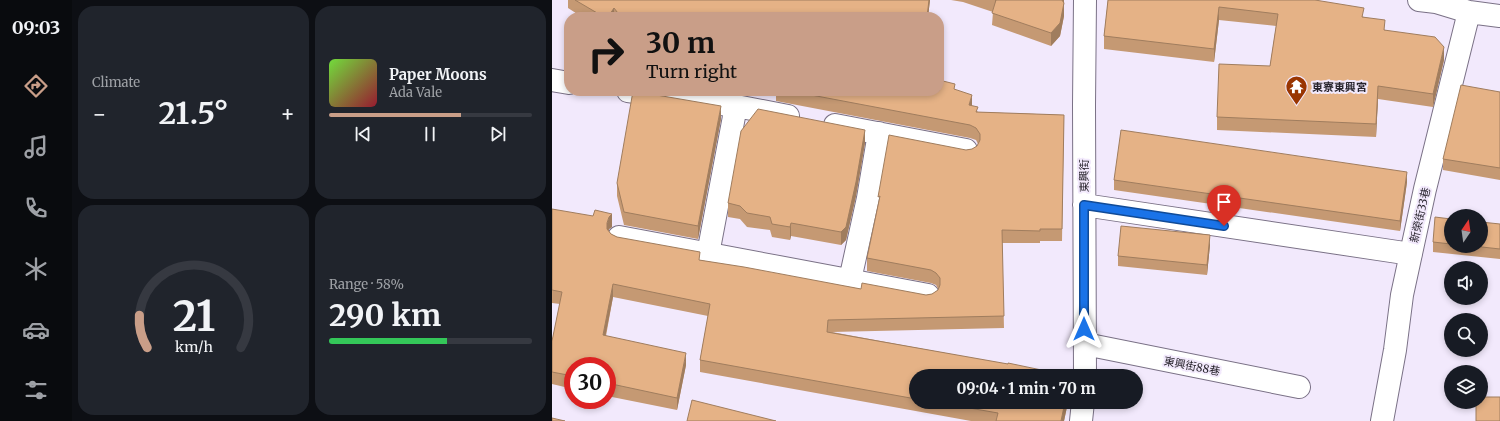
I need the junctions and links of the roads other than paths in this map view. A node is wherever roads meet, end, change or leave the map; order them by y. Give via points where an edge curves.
1 (1085, 0) edge
2 (1430, 1) edge
3 (1469, 12) junction
4 (1500, 16) edge
5 (552, 80) edge
6 (564, 81) edge
7 (664, 96) edge
8 (736, 106) junction
9 (879, 133) junction
10 (968, 150) edge
11 (1084, 205) junction
12 (619, 237) edge
13 (708, 254) junction
14 (1411, 254) junction
15 (850, 280) junction
16 (928, 295) edge
17 (1084, 344) junction
18 (1085, 369) edge
19 (1299, 387) dead end
20 (1082, 409) edge
21 (1081, 421) edge
22 (1382, 421) edge

1 - 11 street, 東興街
2 - 3 street
3 - 4 street
3 - 14 street, 新榮街33巷
5 - 6 street
7 - 8 street
8 - 9 street
8 - 13 street
9 - 10 street
9 - 15 street
11 - 14 street
11 - 17 street, 東興街
12 - 13 street
13 - 15 street
14 - 22 street, 新榮街33巷
15 - 16 street
17 - 18 street, 東興街
17 - 19 street, 東興街88巷
20 - 21 street

